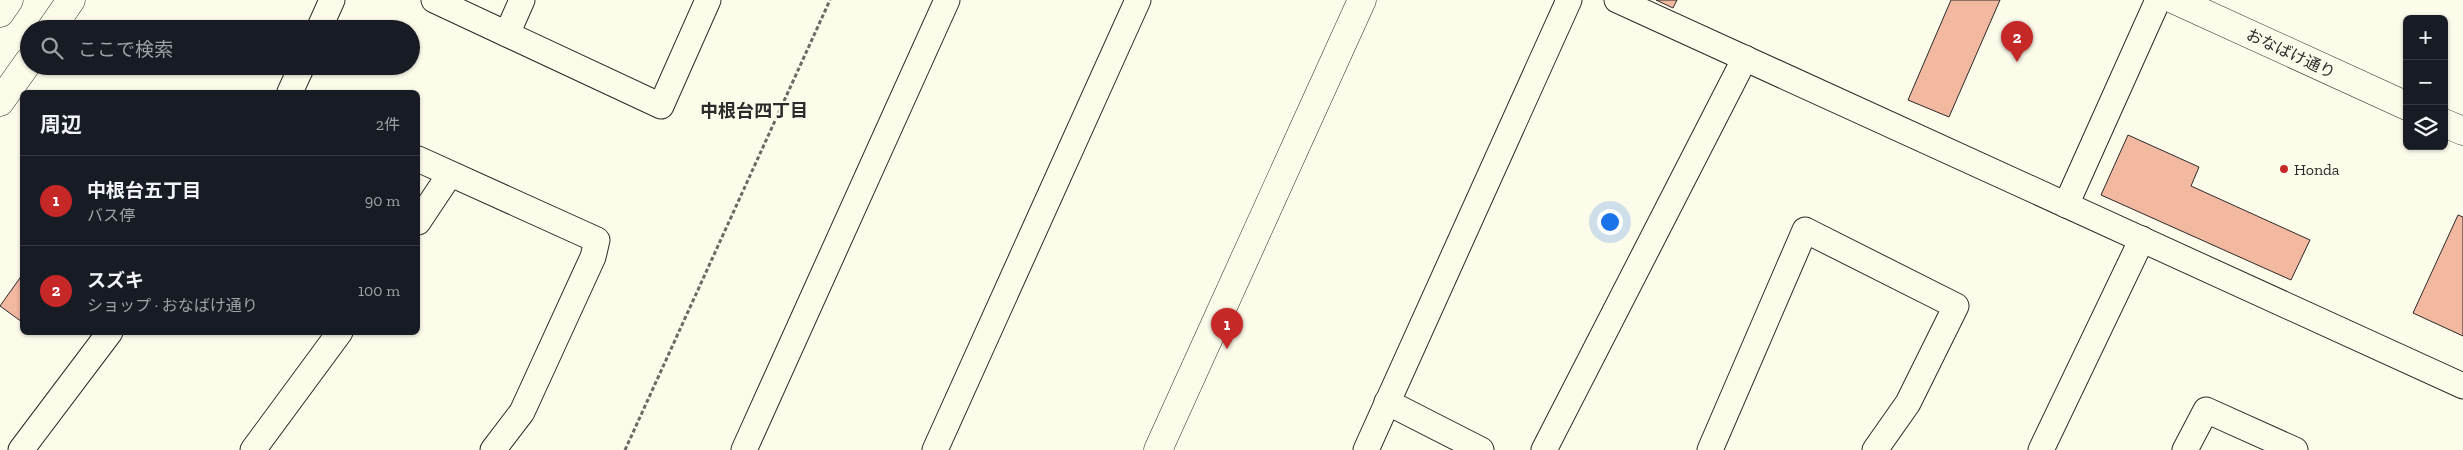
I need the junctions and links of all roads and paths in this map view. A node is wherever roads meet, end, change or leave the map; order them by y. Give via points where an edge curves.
1 (9, 0) edge
2 (71, 0) edge
3 (332, 0) edge
4 (434, 0) edge
5 (522, 0) edge
6 (708, 0) edge
7 (830, 0) edge
8 (947, 0) edge
9 (1138, 0) edge
10 (1362, 0) edge
11 (1569, 0) edge
12 (1617, 0) edge
13 (2158, 0) edge
14 (2175, 0) edge
15 (0, 14) edge
16 (58, 20) edge
17 (323, 20) edge
18 (507, 34) junction
19 (1745, 58) junction
20 (20, 74) edge
21 (298, 75) edge
22 (291, 90) edge
23 (0, 102) edge
24 (2405, 105) edge
25 (2448, 125) edge
26 (2463, 131) edge
27 (420, 160) edge
28 (450, 174) junction
29 (2066, 205) junction
30 (420, 219) edge
31 (2142, 239) junction
32 (108, 335) edge
33 (338, 335) edge
34 (2463, 386) edge
35 (1387, 402) junction
36 (21, 450) edge
37 (252, 450) edge
38 (493, 450) edge
39 (624, 450) edge
40 (744, 450) edge
41 (936, 450) edge
42 (1158, 450) edge
43 (1366, 450) edge
44 (1480, 450) edge
45 (1544, 450) edge
46 (1710, 450) edge
47 (1875, 450) edge
48 (2041, 450) edge
49 (2185, 450) edge
50 (2295, 450) edge

1 - 15 street
2 - 16 street
3 - 17 street
4 - 18 street
5 - 18 street
6 - 18 street via 661,106
7 - 39 path
8 - 40 street
9 - 41 street
10 - 42 street
11 - 35 street
12 - 19 street
13 - 29 street
14 - 24 street, おなばけ通り
19 - 29 street
19 - 45 street
20 - 23 street
21 - 22 street
25 - 26 street
27 - 28 street
28 - 30 street
28 - 38 street via 598,240 593,258 522,412
29 - 31 street
31 - 34 street
31 - 48 street
32 - 36 street
33 - 37 street
35 - 43 street
35 - 44 street
46 - 47 street via 1805,230 1956,306 1908,403
49 - 50 street via 2206,410

